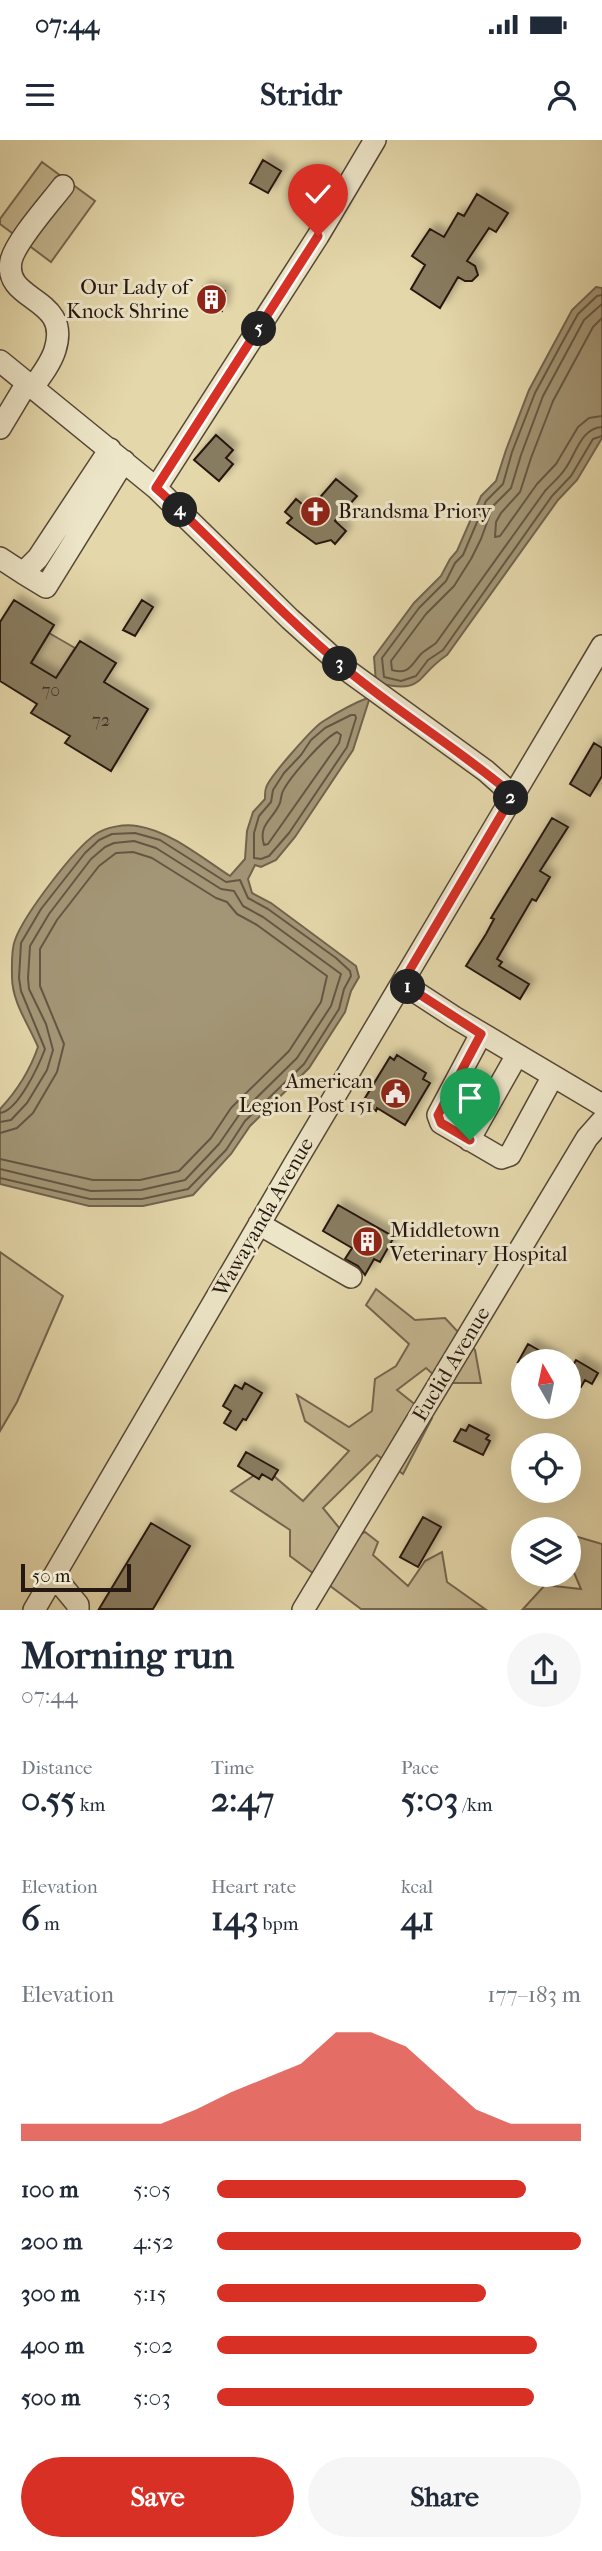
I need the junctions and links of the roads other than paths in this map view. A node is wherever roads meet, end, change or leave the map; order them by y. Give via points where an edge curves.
1 (375, 140) edge
2 (63, 186) dead end
3 (0, 361) edge
4 (30, 385) junction
5 (0, 428) edge
6 (117, 455) junction
7 (156, 488) junction
8 (0, 558) edge
9 (602, 646) edge
10 (513, 795) junction
11 (402, 983) junction
12 (481, 1034) junction
13 (517, 1055) junction
14 (553, 1076) junction
15 (602, 1105) edge
16 (602, 1121) edge
17 (470, 1140) junction
18 (259, 1224) junction
19 (351, 1277) dead end
20 (54, 1576) junction
21 (34, 1609) edge
22 (78, 1609) edge
23 (303, 1609) edge

1 - 7 street
2 - 4 street via 11,261 15,282 55,317 58,326 55,353
3 - 4 street
4 - 5 street
4 - 6 street
6 - 7 street
6 - 8 street via 46,587
7 - 10 street via 338,662
9 - 10 street, Wawayanda Avenue
10 - 11 street, Wawayanda Avenue
11 - 12 street
11 - 18 street, Wawayanda Avenue
12 - 13 street
12 - 17 street via 438,1115 441,1123
13 - 14 street
13 - 17 street
14 - 15 street
14 - 17 street via 510,1155 501,1158
16 - 23 street, Euclid Avenue via 587,1138
18 - 19 street
18 - 20 street, Wawayanda Avenue
20 - 21 street, Wawayanda Avenue
20 - 22 street

